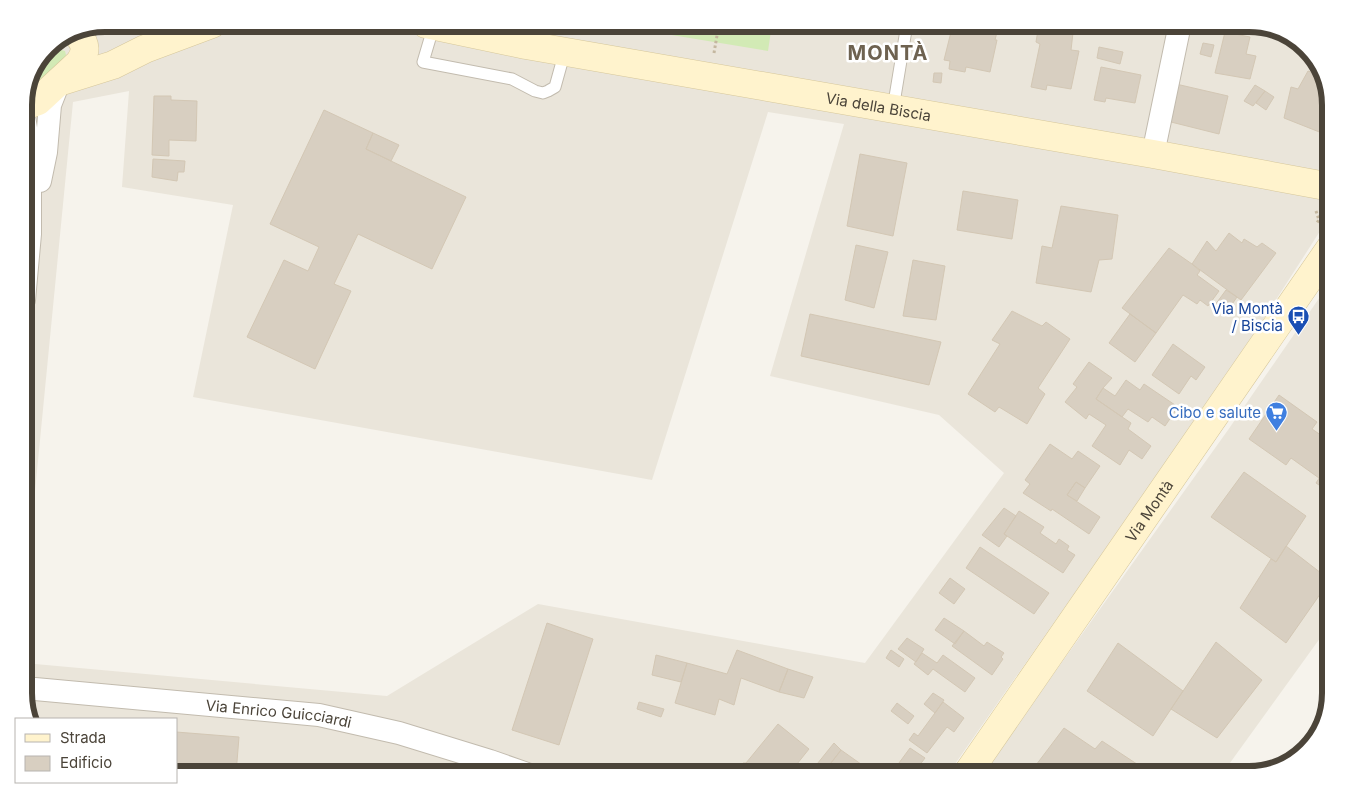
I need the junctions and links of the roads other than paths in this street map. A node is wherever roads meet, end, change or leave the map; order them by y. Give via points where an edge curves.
1 (191, 32) edge
2 (429, 32) edge
3 (506, 32) edge
4 (905, 32) edge
5 (1178, 32) edge
6 (528, 34) edge
7 (80, 38) edge
8 (145, 49) junction
9 (566, 51) junction
10 (59, 82) junction
11 (33, 103) edge
12 (893, 109) junction
13 (1153, 154) junction
14 (1322, 185) edge
15 (33, 219) edge
16 (1322, 260) edge
17 (33, 689) edge
18 (504, 766) edge
19 (973, 766) edge

1 - 8 street
2 - 9 lane via 423,62 512,79 543,93 555,87
3 - 6 street, Via della Biscia
4 - 12 lane
5 - 13 street
6 - 9 street, Via della Biscia
7 - 8 street via 110,48
7 - 10 street via 84,56
8 - 10 street via 113,65
9 - 12 street, Via della Biscia
10 - 11 street
10 - 15 street via 50,105 46,152
12 - 13 street, Via della Biscia
13 - 14 street, Via della Biscia
16 - 19 street, Via Montà
17 - 18 street, Via Enrico Guicciardi via 319,715 399,733

